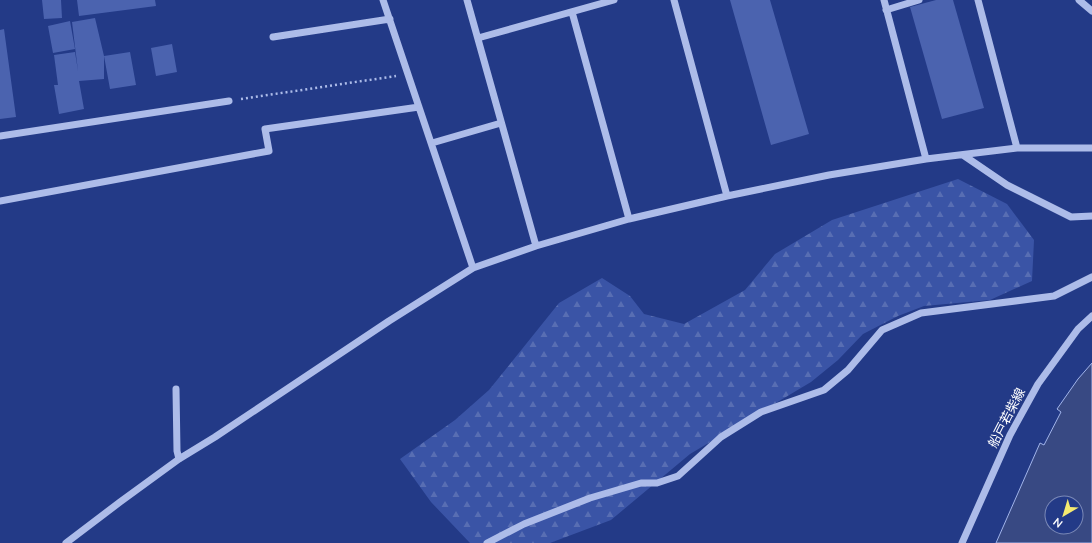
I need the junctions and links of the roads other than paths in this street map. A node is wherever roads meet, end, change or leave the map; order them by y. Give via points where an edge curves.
1 (383, 0) edge
2 (466, 0) edge
3 (614, 0) edge
4 (674, 0) edge
5 (884, 0) edge
6 (919, 0) edge
7 (978, 0) edge
8 (1079, 0) edge
9 (886, 10) junction
10 (1092, 11) edge
11 (572, 12) junction
12 (390, 19) junction
13 (274, 37) dead end
14 (478, 38) junction
15 (229, 101) road end
16 (419, 107) junction
17 (501, 123) junction
18 (0, 136) edge
19 (432, 143) junction
20 (1017, 148) junction
21 (1092, 148) edge
22 (963, 155) junction
23 (926, 159) junction
24 (727, 196) junction
25 (0, 201) edge
26 (1092, 216) edge
27 (629, 219) junction
28 (536, 246) junction
29 (473, 268) junction
30 (1092, 277) edge
31 (1092, 316) edge
32 (176, 389) dead end
33 (180, 459) junction
34 (66, 543) edge
35 (487, 543) edge
36 (962, 543) edge

1 - 12 street
2 - 14 street
3 - 11 street
4 - 24 street
5 - 9 street
6 - 9 street
7 - 20 street
8 - 10 street
9 - 23 street
11 - 14 street
11 - 27 street
12 - 13 street
12 - 16 street
14 - 17 street
15 - 18 street
16 - 19 street
16 - 25 street via 265,130 269,151
17 - 19 street
17 - 28 street
19 - 29 street
20 - 21 street
20 - 22 street
22 - 23 street
22 - 26 street via 1007,186 1071,217
23 - 24 street via 829,175
24 - 27 street
27 - 28 street
28 - 29 street
29 - 33 street via 389,320
30 - 35 street via 1054,296 921,313 882,330 848,370 824,390 760,412 721,437 678,476 657,483 641,483 590,498 524,524
31 - 36 street, 船戸若柴線 via 1078,330 1038,384 1010,435
32 - 33 street via 177,451
33 - 34 street

